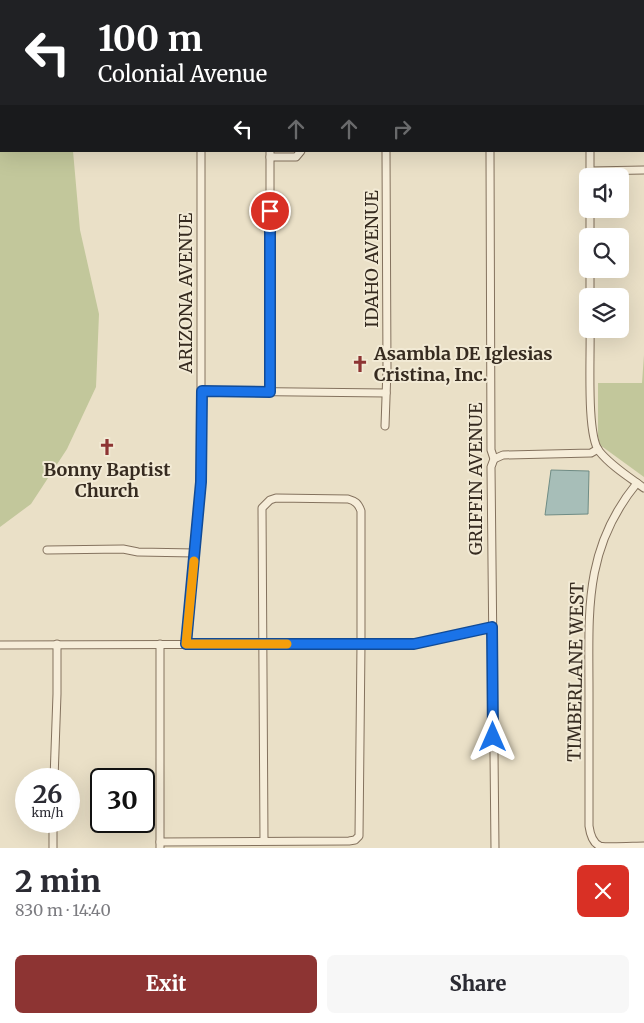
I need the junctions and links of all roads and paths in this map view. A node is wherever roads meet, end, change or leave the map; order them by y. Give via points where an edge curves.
1 (201, 152) edge
2 (300, 152) edge
3 (386, 152) edge
4 (490, 152) edge
5 (590, 152) edge
6 (270, 154) edge
7 (590, 168) edge
8 (644, 170) edge
9 (629, 171) edge
10 (590, 338) edge
11 (202, 391) junction
12 (270, 392) junction
13 (386, 393) junction
14 (385, 426) dead end
15 (598, 449) junction
16 (494, 459) junction
17 (637, 483) junction
18 (644, 488) edge
19 (47, 550) dead end
20 (195, 553) junction
21 (492, 627) junction
22 (57, 644) junction
23 (160, 644) junction
24 (186, 644) junction
25 (263, 644) junction
26 (361, 644) junction
27 (0, 645) edge
28 (54, 768) edge
29 (53, 833) edge
30 (264, 841) junction
31 (160, 845) edge
32 (644, 846) edge
33 (53, 848) edge
34 (495, 848) edge

1 - 11 street, ARIZONA AVENUE
2 - 6 street via 296,157
3 - 13 street, IDAHO AVENUE
4 - 16 street, GRIFFIN AVENUE via 491,450
5 - 7 street
6 - 12 street
8 - 9 street
10 - 15 street via 591,423
11 - 12 street
11 - 20 street, ARIZONA AVENUE via 201,482
12 - 13 street
13 - 14 street, IDAHO AVENUE
15 - 16 street via 591,453 503,455
15 - 17 street
16 - 21 street, GRIFFIN AVENUE via 491,467
17 - 18 street
17 - 32 street, TIMBERLANE WEST via 613,517 605,535 590,596 589,826 590,834 600,846
19 - 20 street via 123,549
20 - 24 street, ARIZONA AVENUE
21 - 26 street via 414,644
21 - 34 street, GRIFFIN AVENUE
22 - 23 street
22 - 27 street
22 - 28 street
23 - 24 street
23 - 31 street
24 - 25 street
25 - 26 street
25 - 26 street via 262,508 276,498 348,499 359,505
25 - 30 street
26 - 30 street via 360,836 349,841
29 - 33 street
30 - 31 street

